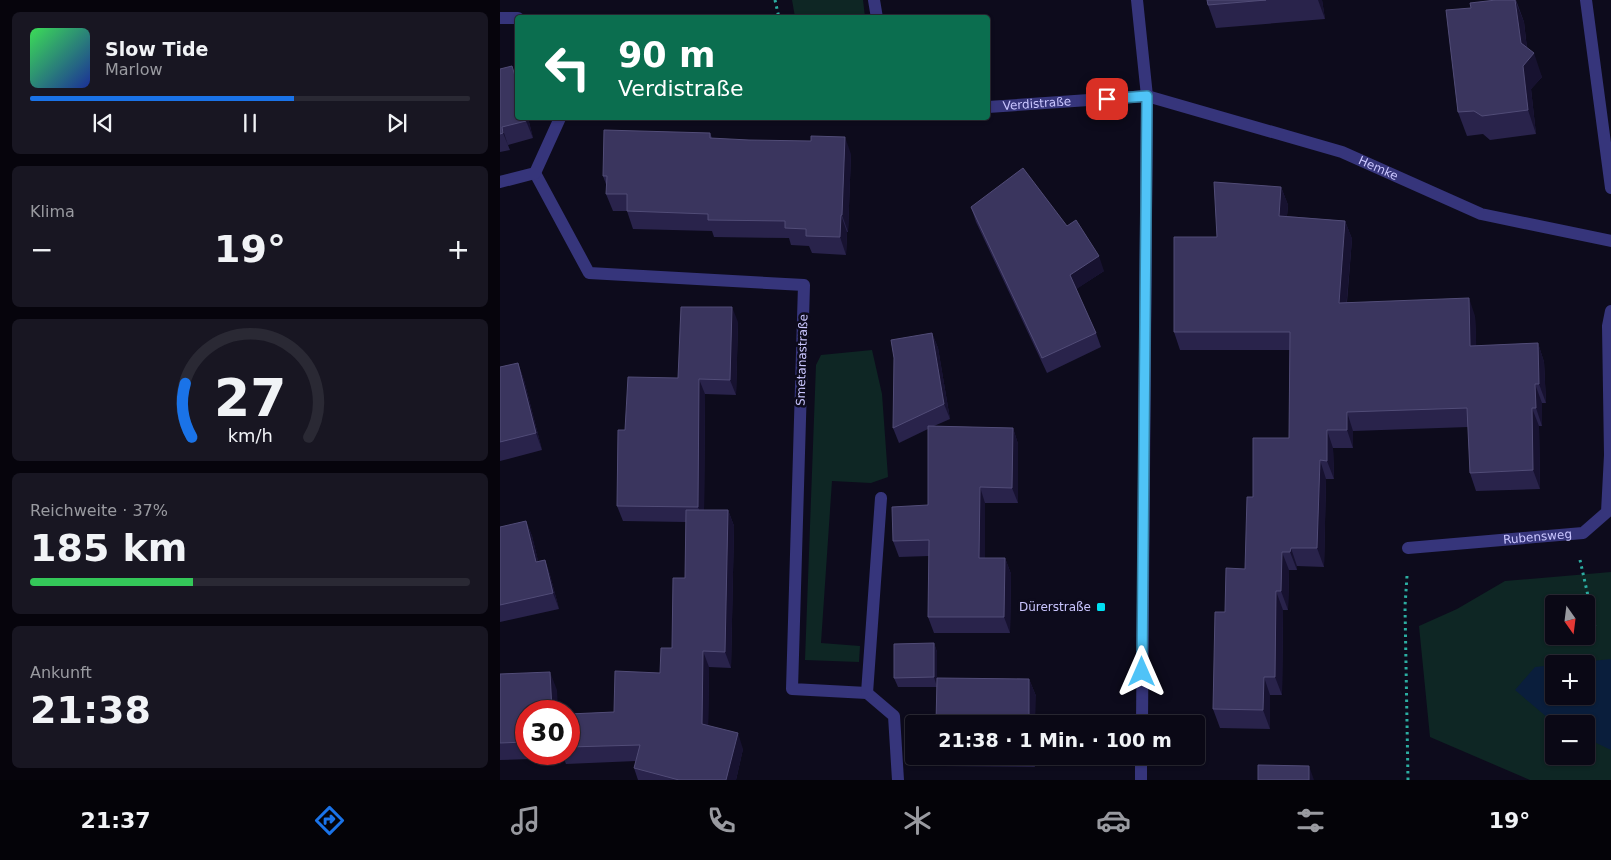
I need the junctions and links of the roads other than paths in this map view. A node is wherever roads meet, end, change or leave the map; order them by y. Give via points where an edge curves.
1 (874, 0) edge
2 (1137, 0) edge
3 (1586, 0) edge
4 (876, 15) edge
5 (500, 18) edge
6 (515, 18) edge
7 (1147, 96) junction
8 (990, 108) edge
9 (559, 120) edge
10 (535, 173) junction
11 (500, 182) edge
12 (1611, 188) edge
13 (1611, 241) edge
14 (1611, 311) edge
15 (881, 498) dead end
16 (1408, 548) road end
17 (867, 694) junction
18 (1142, 715) edge
19 (1142, 765) edge
20 (898, 780) edge
21 (1141, 780) edge

1 - 4 street
2 - 7 street
3 - 12 street
5 - 6 street
7 - 8 street, Verdistraße
7 - 13 street, Hemke via 1342,152 1481,214
7 - 18 street
9 - 10 street
10 - 11 street
10 - 17 street, Smetanastraße via 589,273 804,285 792,689
14 - 16 street, Rubensweg via 1608,326 1610,455 1607,512 1582,534
15 - 17 street
17 - 20 street via 894,716
19 - 21 street

